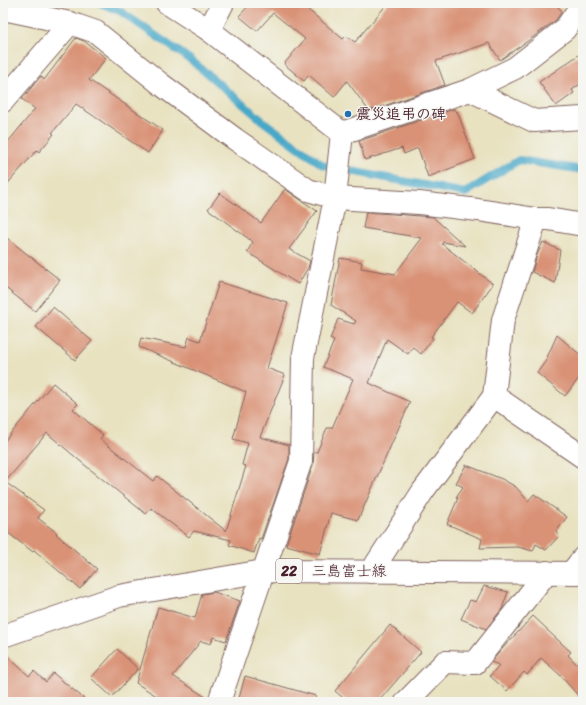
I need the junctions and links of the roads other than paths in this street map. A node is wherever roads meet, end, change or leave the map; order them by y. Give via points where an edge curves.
1 (167, 3) edge
2 (223, 3) edge
3 (583, 3) edge
4 (3, 9) edge
5 (70, 23) junction
6 (209, 30) junction
7 (470, 90) junction
8 (3, 101) edge
9 (583, 118) edge
10 (342, 133) junction
11 (335, 198) junction
12 (536, 219) junction
13 (583, 225) edge
14 (494, 396) junction
15 (583, 457) edge
16 (579, 568) edge
17 (264, 570) junction
18 (371, 572) junction
19 (547, 572) junction
20 (3, 636) edge
21 (220, 702) edge
22 (406, 702) edge

1 - 6 street
2 - 6 street
3 - 7 street via 565,29 515,68
4 - 5 street
5 - 8 street
5 - 11 street via 96,32 168,90 308,190
6 - 10 street
7 - 9 street via 534,120
7 - 10 street
10 - 11 street
11 - 12 street via 419,203
11 - 17 street via 303,358 301,461
12 - 13 street
12 - 14 street via 503,320
14 - 15 street
14 - 18 street via 424,491
16 - 19 street, 三島富士線 / 22
17 - 18 street, 三島富士線 / 22
17 - 20 street, 三島富士線 / 22 via 119,596
17 - 21 street
18 - 19 street, 三島富士線 / 22
19 - 22 street via 475,662 445,662

